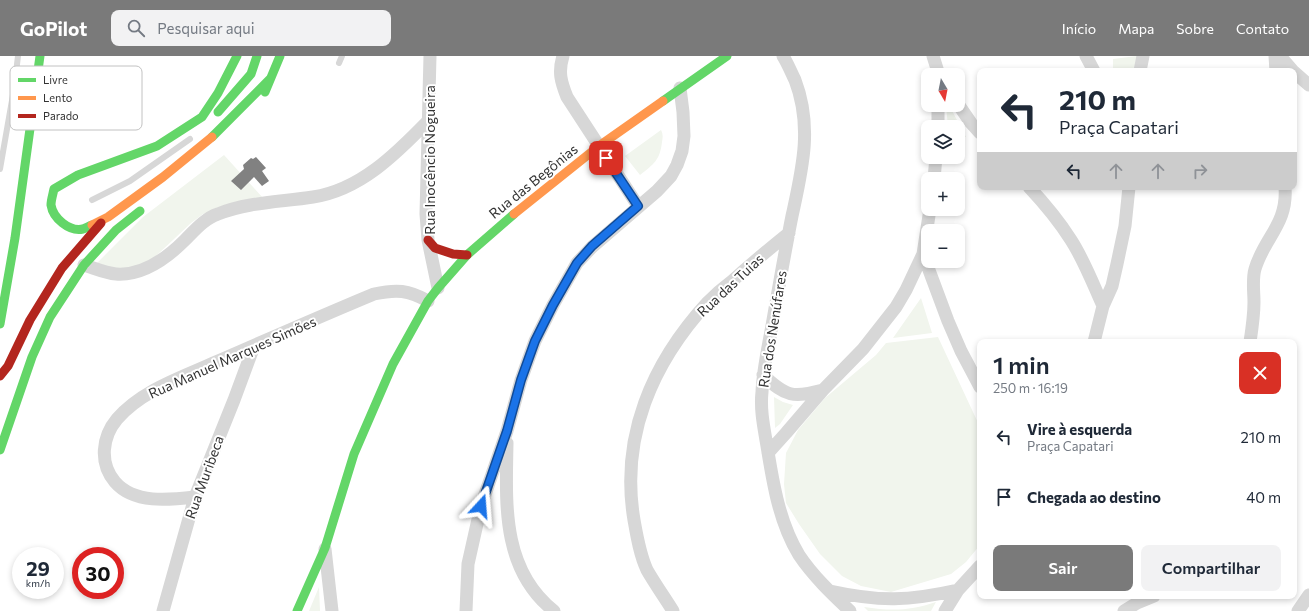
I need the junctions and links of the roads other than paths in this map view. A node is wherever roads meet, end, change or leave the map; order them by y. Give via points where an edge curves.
1 (18, 56) edge
2 (40, 56) edge
3 (237, 56) edge
4 (257, 56) edge
5 (280, 56) edge
6 (342, 56) edge
7 (430, 56) edge
8 (563, 56) edge
9 (727, 56) edge
10 (783, 56) edge
11 (933, 56) edge
12 (1086, 56) edge
13 (1143, 56) edge
14 (1274, 56) edge
15 (1280, 56) edge
16 (710, 62) edge
17 (339, 63) dead end
18 (17, 66) edge
19 (39, 66) edge
20 (937, 68) edge
21 (1092, 68) edge
22 (1141, 68) edge
23 (1276, 68) edge
24 (1290, 68) edge
25 (270, 79) junction
26 (680, 88) junction
27 (252, 111) dead end
28 (10, 112) edge
29 (963, 112) edge
30 (202, 117) junction
31 (214, 118) dead end
32 (428, 121) junction
33 (30, 130) edge
34 (977, 130) edge
35 (193, 137) joint
36 (599, 146) junction
37 (0, 169) edge
38 (1032, 190) edge
39 (1129, 190) edge
40 (1285, 190) edge
41 (92, 200) dead end
42 (638, 206) junction
43 (145, 207) dead end
44 (108, 217) junction
45 (789, 233) junction
46 (428, 240) junction
47 (467, 255) junction
48 (921, 258) edge
49 (84, 265) junction
50 (928, 268) edge
51 (438, 288) junction
52 (428, 301) junction
53 (1103, 306) junction
54 (0, 324) edge
55 (1095, 339) edge
56 (1251, 339) edge
57 (254, 346) junction
58 (763, 375) junction
59 (0, 376) edge
60 (977, 381) edge
61 (823, 390) junction
62 (507, 431) junction
63 (0, 450) edge
64 (768, 452) junction
65 (194, 497) junction
66 (325, 548) junction
67 (977, 569) edge
68 (958, 590) junction
69 (829, 591) junction
70 (1309, 595) edge
71 (1147, 599) edge
72 (163, 611) edge
73 (297, 611) edge
74 (332, 611) edge
75 (466, 611) edge
76 (554, 611) edge
77 (673, 611) edge
78 (850, 611) edge
79 (945, 611) edge
80 (1124, 611) edge
81 (1298, 611) edge

1 - 18 lane
2 - 19 main road
3 - 30 main road
4 - 31 main road via 251,74
5 - 25 main road
6 - 17 lane
7 - 32 street, Rua Inocêncio Nogueira
8 - 36 street via 559,74 567,97
9 - 16 main road, Rua das Begônias
10 - 45 street, Rua dos Nenúfares via 798,88 805,125 803,164
11 - 20 street
12 - 21 street
13 - 22 street
14 - 23 street
15 - 24 street
16 - 26 main road, Rua das Begônias
25 - 27 main road
25 - 44 main road via 205,144
26 - 36 main road, Rua das Begônias
26 - 42 street via 684,128 682,151 671,176
28 - 37 lane
29 - 34 street
30 - 35 main road
30 - 44 main road via 157,146 78,175 54,189 51,204 54,212 60,221 72,229 83,229
32 - 46 street, Rua Inocêncio Nogueira
32 - 49 street via 386,160 359,181 340,190 314,197 271,201 216,214 199,226 179,247 146,269 116,274
33 - 54 main road
35 - 41 lane via 130,181
36 - 42 street
36 - 47 main road, Rua das Begônias via 508,218
38 - 53 street via 1071,240
39 - 53 street via 1117,264 1112,286
40 - 56 street via 1284,206 1278,224 1254,271
42 - 62 street via 592,246 577,263 535,341
43 - 49 main road via 116,230
44 - 59 main road via 62,268
45 - 58 street, Rua dos Nenúfares
45 - 77 street, Rua das Tuias via 709,301 668,353 644,404 634,438 630,472 632,510 637,540 647,569
46 - 47 main road via 434,248
46 - 51 street, Rua Inocêncio Nogueira
47 - 51 main road, Rua das Begônias
48 - 61 street via 906,290 883,325
49 - 63 main road via 50,317 32,357
50 - 60 street via 948,321
51 - 52 main road, Rua das Begônias
52 - 57 street, Rua Manuel Marques Simões via 414,293 403,291 374,294
52 - 66 main road, Rua das Begônias via 394,364 354,454
53 - 55 street
57 - 65 street, Rua Muribeca
57 - 65 street, Rua Manuel Marques Simões via 137,400 108,431 104,453 112,478 120,488 151,500
58 - 61 street via 787,394 806,394
58 - 64 street, Rua dos Nenúfares via 761,410
61 - 64 street
62 - 75 street via 481,506 468,564
62 - 76 street via 506,501 513,546 534,592
64 - 69 street, Rua dos Nenúfares via 772,480 787,531 799,555
65 - 72 street, Rua Muribeca
66 - 73 main road, Rua das Begônias
66 - 74 street
67 - 68 street
68 - 69 street via 903,600 877,600
68 - 79 street
69 - 78 street, Rua dos Nenúfares
70 - 81 street
71 - 80 street

